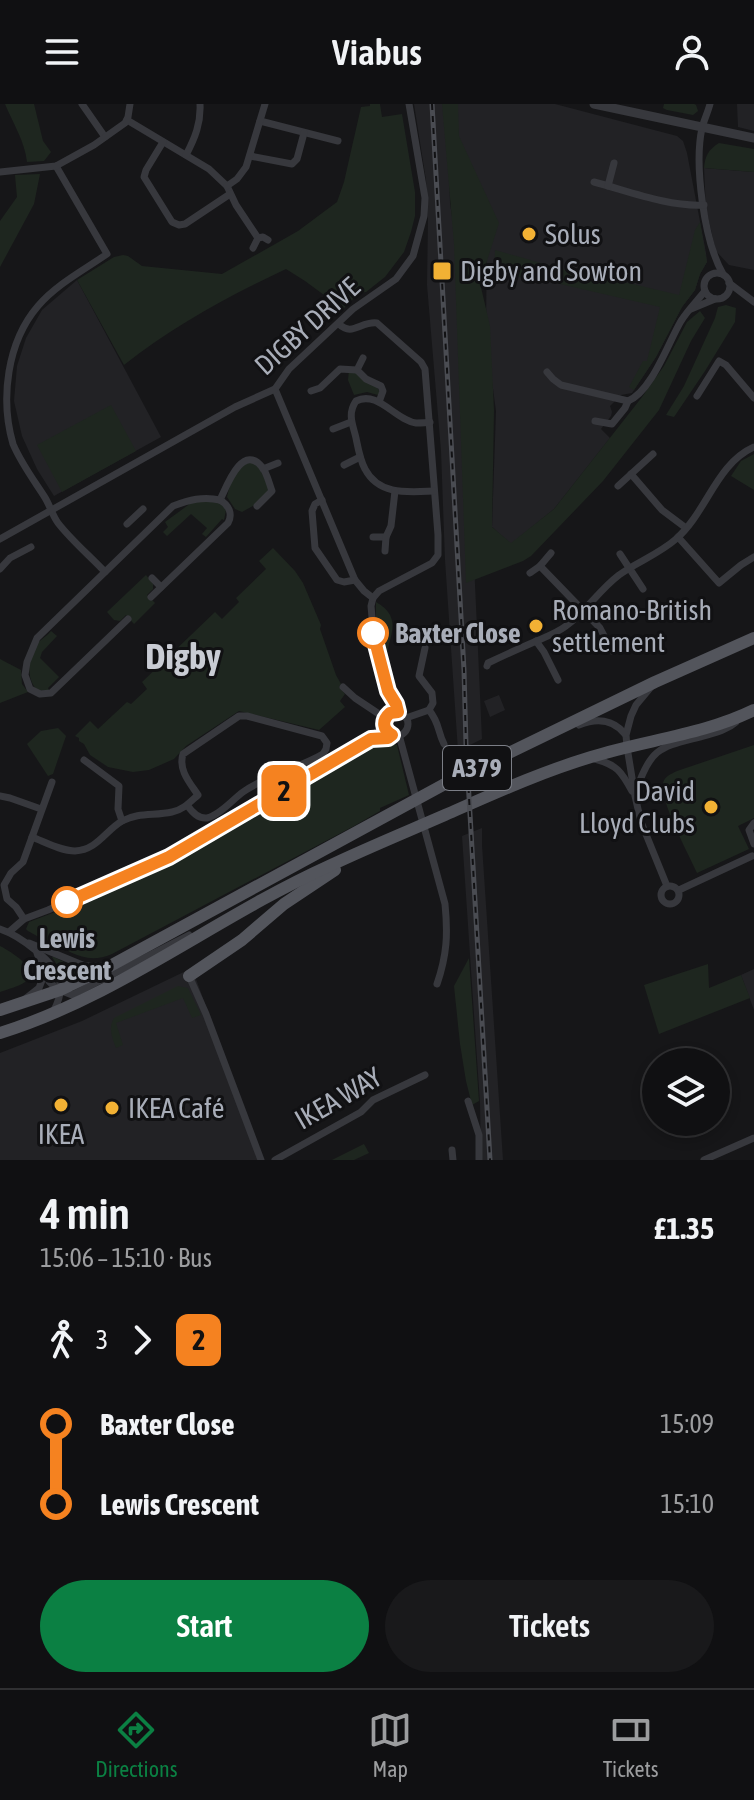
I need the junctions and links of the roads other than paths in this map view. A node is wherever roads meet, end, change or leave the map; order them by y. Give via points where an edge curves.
1 (82, 104) edge
2 (130, 104) edge
3 (200, 104) edge
4 (265, 104) edge
5 (409, 104) edge
6 (594, 104) edge
7 (710, 104) edge
8 (127, 120) junction
9 (260, 121) junction
10 (702, 127) junction
11 (304, 133) junction
12 (105, 137) junction
13 (754, 138) edge
14 (338, 141) dead end
15 (163, 142) junction
16 (186, 155) junction
17 (250, 156) junction
18 (614, 163) dead end
19 (56, 166) junction
20 (0, 172) edge
21 (594, 182) dead end
22 (608, 186) junction
23 (228, 190) junction
24 (704, 205) junction
25 (258, 238) junction
26 (268, 240) dead end
27 (253, 248) dead end
28 (714, 253) junction
29 (711, 274) junction
30 (723, 274) junction
31 (729, 283) junction
32 (705, 291) junction
33 (726, 296) junction
34 (715, 299) junction
35 (750, 300) edge
36 (689, 310) junction
37 (339, 324) junction
38 (725, 351) dead end
39 (363, 358) dead end
40 (5, 361) edge
41 (719, 361) junction
42 (357, 370) junction
43 (547, 372) dead end
44 (275, 389) junction
45 (3, 391) edge
46 (311, 391) dead end
47 (697, 396) dead end
48 (754, 398) edge
49 (628, 401) junction
50 (379, 402) junction
51 (595, 421) dead end
52 (4, 422) edge
53 (351, 422) junction
54 (430, 422) junction
55 (333, 429) dead end
56 (754, 447) edge
57 (653, 454) dead end
58 (360, 457) junction
59 (278, 463) dead end
60 (344, 465) dead end
61 (263, 469) junction
62 (631, 474) junction
63 (618, 486) dead end
64 (395, 491) junction
65 (434, 491) junction
66 (220, 500) junction
67 (322, 500) junction
68 (257, 506) dead end
69 (143, 509) dead end
70 (52, 510) junction
71 (136, 517) junction
72 (127, 524) dead end
73 (686, 528) junction
74 (148, 530) junction
75 (373, 537) dead end
76 (386, 537) junction
77 (678, 537) junction
78 (0, 539) edge
79 (31, 547) dead end
80 (385, 551) dead end
81 (551, 553) dead end
82 (620, 554) dead end
83 (754, 557) edge
84 (540, 566) junction
85 (0, 568) edge
86 (630, 568) junction
87 (105, 572) junction
88 (530, 573) dead end
89 (10, 577) dead end
90 (152, 578) dead end
91 (355, 580) junction
92 (161, 587) junction
93 (643, 589) dead end
94 (151, 597) dead end
95 (373, 598) junction
96 (583, 611) junction
97 (128, 619) dead end
98 (110, 620) dead end
99 (118, 628) junction
100 (754, 638) edge
101 (536, 641) junction
102 (607, 642) junction
103 (597, 646) dead end
104 (425, 648) dead end
105 (514, 651) junction
106 (612, 651) dead end
107 (409, 657) dead end
108 (422, 659) junction
109 (518, 662) dead end
110 (487, 666) dead end
111 (558, 680) dead end
112 (655, 682) junction
113 (343, 687) dead end
114 (388, 691) junction
115 (352, 695) junction
116 (345, 703) dead end
117 (429, 710) junction
118 (754, 710) edge
119 (398, 712) junction
120 (739, 716) junction
121 (406, 718) junction
122 (385, 719) junction
123 (396, 735) junction
124 (371, 739) junction
125 (626, 741) junction
126 (444, 744) dead end
127 (589, 757) junction
128 (84, 760) dead end
129 (475, 769) junction
130 (52, 782) dead end
131 (0, 796) edge
132 (635, 796) junction
133 (187, 805) junction
134 (41, 809) junction
135 (122, 821) junction
136 (754, 823) edge
137 (32, 837) junction
138 (754, 844) edge
139 (364, 851) junction
140 (752, 856) dead end
141 (667, 886) junction
142 (679, 890) junction
143 (24, 919) junction
144 (225, 922) junction
145 (0, 929) edge
146 (9, 932) junction
147 (23, 941) junction
148 (37, 953) junction
149 (110, 966) junction
150 (45, 974) junction
151 (189, 976) joint
152 (437, 984) dead end
153 (60, 990) junction
154 (17, 1005) junction
155 (0, 1010) edge
156 (52, 1014) junction
157 (0, 1033) edge
158 (425, 1075) dead end
159 (468, 1101) dead end
160 (754, 1138) edge
161 (452, 1150) dead end
162 (261, 1160) edge
163 (275, 1160) edge
164 (453, 1160) edge
165 (479, 1160) edge
166 (704, 1160) edge

1 - 12 street
2 - 8 street
3 - 16 street via 197,134
4 - 9 street
5 - 37 street, DIGBY DRIVE via 425,198 418,242 396,279
6 - 10 street
7 - 10 street
8 - 12 street
8 - 15 street
9 - 11 street
9 - 17 street
10 - 13 street
10 - 24 street
11 - 14 street
11 - 17 street via 292,164
12 - 19 street
15 - 16 street
15 - 23 street via 144,177 172,222 185,224
16 - 23 street
17 - 23 street
18 - 22 street
19 - 20 street
19 - 40 street via 107,254 37,307
21 - 22 street
22 - 24 street
23 - 25 street
24 - 28 street
25 - 26 street
25 - 27 street
28 - 29 street
28 - 30 street
29 - 30 street
29 - 32 street via 704,281
30 - 31 street
31 - 33 street
31 - 35 street
32 - 34 street
32 - 36 street
33 - 34 street
33 - 35 street
34 - 36 street
36 - 49 street via 658,367
37 - 44 street, DIGBY DRIVE via 289,369
37 - 54 street via 353,331 377,323 421,362
38 - 41 street
39 - 42 street
40 - 45 street
41 - 47 street
41 - 48 street
42 - 46 street via 340,369
42 - 50 street via 381,386
43 - 49 street via 561,385
44 - 67 street
44 - 70 street, DIGBY DRIVE
45 - 52 street
49 - 51 street via 612,424
50 - 53 street via 356,401
50 - 54 street via 413,423
52 - 70 street
53 - 55 street
53 - 58 street
54 - 65 street
56 - 73 street via 732,461
57 - 62 street
58 - 60 street
58 - 64 street via 371,478
59 - 61 street
61 - 66 street via 252,460 239,465
61 - 68 street via 272,491
62 - 63 street
62 - 73 street
64 - 65 street
64 - 76 street
65 - 95 street via 438,555
66 - 74 street via 203,498 173,506
66 - 92 street via 230,510 228,523
67 - 91 street
67 - 91 street via 312,511 315,548 337,580
69 - 71 street
70 - 78 street, DIGBY DRIVE
70 - 87 street
71 - 72 street
71 - 74 street
73 - 77 street
74 - 87 street
75 - 76 street
76 - 80 street
77 - 83 street via 719,583
77 - 86 street
79 - 85 street
81 - 84 street
82 - 86 street
84 - 88 street
84 - 96 street
85 - 89 street
86 - 93 street
86 - 96 street
87 - 99 street via 34,642 25,675 30,689 51,693
90 - 92 street
91 - 95 street
92 - 94 street
95 - 114 street via 373,629
96 - 101 street
96 - 102 street
97 - 99 street
98 - 99 street
100 - 112 main road, A379
101 - 105 street
101 - 111 street
102 - 103 street
102 - 106 street
104 - 108 street
105 - 109 street
105 - 110 street
107 - 108 street
108 - 117 street via 419,676 433,698
112 - 125 street via 634,708
112 - 129 main road, A379
113 - 115 street
114 - 119 street
114 - 122 street
115 - 116 street
115 - 122 street
117 - 121 street
117 - 126 street
118 - 120 main road, A379
119 - 121 street
119 - 122 street
120 - 125 main road, A379 via 716,726
120 - 132 street via 730,727 654,754
121 - 123 street via 407,728
122 - 123 street via 387,732
122 - 124 street
123 - 124 street
123 - 152 street via 445,904 448,931
124 - 143 street via 169,857
125 - 127 main road, A379
125 - 129 street via 616,725 588,721 489,769
125 - 132 street
127 - 132 street via 619,770
127 - 139 main road, A379
128 - 135 street via 119,786
129 - 149 main road, A379
130 - 134 street
131 - 134 street
132 - 141 street
133 - 133 street via 198,795 185,775 183,754 236,717 310,732 327,743 323,754 244,791 212,816 198,817
133 - 135 street
134 - 137 street
135 - 137 street via 80,850
136 - 138 street via 749,830
137 - 143 street via 23,862 4,885 7,899
139 - 144 main road, A379
139 - 151 main road, A379
140 - 142 street
141 - 142 street
141 - 142 street via 661,897 667,904 679,899
143 - 146 street
144 - 153 street via 203,928 72,995
144 - 156 main road, A379 via 127,979
145 - 146 street
146 - 147 street
147 - 148 street
147 - 149 street via 85,966
148 - 150 street
148 - 153 street via 51,965
149 - 153 main road, A379
150 - 153 street
150 - 154 street via 39,988
151 - 162 street
153 - 154 main road, A379
153 - 156 street
154 - 155 main road, A379
156 - 157 main road, A379
158 - 163 street, IKEA WAY
159 - 165 street via 479,1135
160 - 166 street
161 - 164 street

